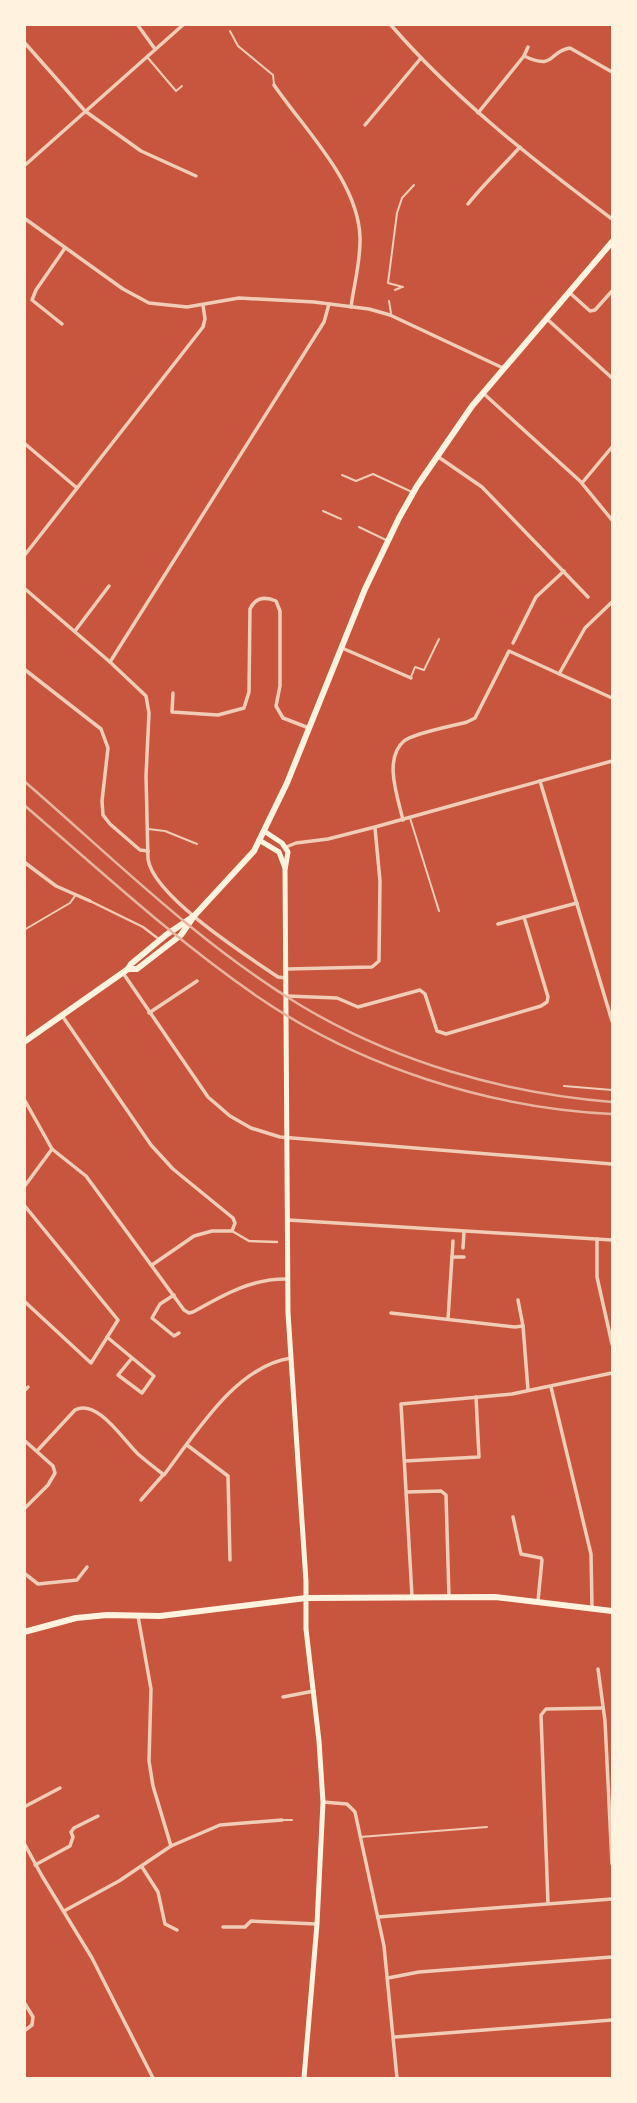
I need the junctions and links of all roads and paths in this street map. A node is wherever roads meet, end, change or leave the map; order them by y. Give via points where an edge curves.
1 (137, 24) edge
2 (184, 24) edge
3 (390, 24) edge
4 (230, 31) dead end
5 (24, 42) edge
6 (528, 47) dead end
7 (155, 49) junction
8 (524, 56) junction
9 (148, 57) junction
10 (421, 58) junction
11 (612, 72) edge
12 (274, 85) joint
13 (182, 86) dead end
14 (85, 111) junction
15 (478, 113) junction
16 (365, 125) dead end
17 (520, 147) junction
18 (24, 166) edge
19 (196, 176) dead end
20 (414, 185) dead end
21 (468, 204) dead end
22 (24, 218) edge
23 (612, 219) edge
24 (612, 242) edge
25 (65, 248) junction
26 (395, 290) dead end
27 (612, 291) edge
28 (570, 292) junction
29 (389, 301) dead end
30 (329, 304) junction
31 (203, 305) junction
32 (351, 307) junction
33 (390, 315) junction
34 (547, 318) junction
35 (62, 324) dead end
36 (503, 368) junction
37 (612, 378) edge
38 (483, 393) junction
39 (24, 443) edge
40 (612, 447) edge
41 (437, 455) junction
42 (342, 475) dead end
43 (582, 483) junction
44 (77, 488) junction
45 (413, 493) junction
46 (323, 511) dead end
47 (341, 519) dead end
48 (612, 520) edge
49 (359, 527) dead end
50 (388, 540) junction
51 (24, 556) edge
52 (564, 571) junction
53 (109, 586) dead end
54 (24, 588) edge
55 (588, 597) dead end
56 (612, 602) edge
57 (75, 631) junction
58 (439, 639) dead end
59 (513, 643) dead end
60 (341, 648) junction
61 (110, 662) junction
62 (24, 669) edge
63 (559, 674) junction
64 (411, 678) joint
65 (173, 693) dead end
66 (612, 698) edge
67 (309, 728) junction
68 (611, 764) edge
69 (540, 781) junction
70 (410, 817) junction
71 (402, 820) junction
72 (375, 827) junction
73 (147, 829) junction
74 (264, 831) junction
75 (259, 840) junction
76 (197, 844) dead end
77 (286, 847) junction
78 (148, 851) junction
79 (24, 862) edge
80 (285, 868) junction
81 (75, 894) junction
82 (90, 901) joint
83 (577, 903) junction
84 (439, 911) dead end
85 (194, 916) junction
86 (524, 917) junction
87 (498, 924) dead end
88 (24, 930) edge
89 (160, 940) junction
90 (286, 969) junction
91 (125, 971) junction
92 (287, 979) junction
93 (197, 981) dead end
94 (287, 996) junction
95 (149, 1013) junction
96 (63, 1017) junction
97 (612, 1021) edge
98 (25, 1039) edge
99 (564, 1086) dead end
100 (612, 1090) edge
101 (24, 1100) edge
102 (287, 1137) junction
103 (52, 1149) junction
104 (612, 1164) edge
105 (24, 1188) edge
106 (24, 1205) edge
107 (288, 1220) junction
108 (232, 1231) junction
109 (464, 1232) junction
110 (597, 1239) junction
111 (612, 1240) edge
112 (453, 1241) dead end
113 (277, 1242) dead end
114 (463, 1248) dead end
115 (452, 1256) junction
116 (464, 1257) dead end
117 (152, 1266) junction
118 (288, 1279) junction
119 (174, 1295) junction
120 (518, 1300) dead end
121 (24, 1301) edge
122 (391, 1314) dead end
123 (448, 1320) junction
124 (523, 1326) junction
125 (179, 1334) dead end
126 (107, 1337) junction
127 (612, 1344) edge
128 (132, 1358) junction
129 (291, 1358) junction
130 (612, 1373) edge
131 (551, 1387) junction
132 (528, 1391) junction
133 (477, 1397) junction
134 (24, 1440) edge
135 (187, 1445) junction
136 (37, 1451) junction
137 (404, 1462) junction
138 (164, 1475) junction
139 (407, 1492) junction
140 (141, 1500) dead end
141 (24, 1509) edge
142 (513, 1517) dead end
143 (230, 1560) dead end
144 (87, 1567) dead end
145 (24, 1573) edge
146 (449, 1597) junction
147 (306, 1598) junction
148 (412, 1598) junction
149 (538, 1601) junction
150 (592, 1609) junction
151 (612, 1611) edge
152 (138, 1616) junction
153 (24, 1632) edge
154 (597, 1669) dead end
155 (314, 1691) junction
156 (283, 1696) dead end
157 (603, 1708) junction
158 (60, 1788) dead end
159 (323, 1802) junction
160 (24, 1807) edge
161 (98, 1816) dead end
162 (282, 1819) joint
163 (292, 1820) dead end
164 (487, 1827) dead end
165 (359, 1837) junction
166 (24, 1843) edge
167 (171, 1846) junction
168 (612, 1864) edge
169 (35, 1865) junction
170 (142, 1867) junction
171 (612, 1899) edge
172 (548, 1903) junction
173 (64, 1911) junction
174 (378, 1917) junction
175 (317, 1924) junction
176 (223, 1927) dead end
177 (177, 1930) dead end
178 (612, 1957) edge
179 (388, 1979) junction
180 (24, 2002) edge
181 (612, 2020) edge
182 (24, 2031) edge
183 (394, 2037) junction
184 (153, 2078) edge
185 (304, 2078) edge
186 (397, 2078) edge

1 - 7 street
2 - 7 street
3 - 10 street
4 - 12 lane via 238,46 273,75
5 - 14 street
6 - 8 street
7 - 9 street
8 - 11 street via 546,62 570,48
8 - 15 street
9 - 13 lane via 176,91
9 - 14 street
10 - 15 street
10 - 16 street
12 - 32 street via 335,167 357,212 360,241
14 - 18 street
14 - 19 street via 141,151
15 - 17 street
17 - 21 street
17 - 23 street
20 - 26 lane via 397,212 388,283 403,287
22 - 25 street
24 - 28 main road
25 - 31 street via 149,303
25 - 35 street via 33,296 36,304
27 - 28 street via 590,311
28 - 34 main road
29 - 33 lane
30 - 31 street via 231,298
30 - 32 street
30 - 61 street via 324,323
31 - 44 street via 203,327
32 - 33 street
33 - 36 street
34 - 36 main road
34 - 37 street
36 - 38 main road
38 - 41 main road
38 - 43 street
39 - 44 street
40 - 43 street
41 - 45 main road
41 - 52 street via 482,486
42 - 45 lane via 356,481 373,474
43 - 48 street
44 - 51 street
45 - 50 main road
46 - 47 lane
49 - 50 lane
50 - 60 main road
52 - 55 street
52 - 59 street via 536,597
53 - 57 street
54 - 57 street
56 - 63 street via 586,628
57 - 61 street
58 - 64 lane via 424,670 415,667
60 - 64 street
60 - 67 main road
61 - 73 street via 144,692 149,703
62 - 78 street via 105,734 103,815 140,850
63 - 66 street
63 - 71 street via 509,651 475,718 411,738 401,746 393,773
65 - 67 street via 172,712 218,715 244,708 249,692 250,609 260,598 269,598 280,611 276,706 283,718
67 - 74 main road
68 - 69 street
69 - 70 street
69 - 83 street
70 - 71 street
70 - 84 lane
71 - 72 street
72 - 77 street
72 - 90 street via 379,961 372,967
73 - 76 lane
73 - 78 street
74 - 75 main road
74 - 77 main road
75 - 80 main road via 279,852
75 - 85 main road via 247,860
77 - 80 main road
78 - 85 street via 153,875
79 - 81 street
80 - 90 main road
81 - 82 street
81 - 88 lane via 70,903
82 - 89 street
83 - 86 street
83 - 97 street
85 - 89 main road
85 - 91 main road via 181,935 137,969
85 - 92 street via 251,959
86 - 87 street
86 - 94 street via 548,996 545,1005 446,1034 437,1031 420,990 358,1007 341,998
89 - 91 main road
90 - 92 main road
91 - 95 street
91 - 96 main road
92 - 94 main road
93 - 95 street
94 - 102 main road
95 - 102 street via 208,1097 251,1128
96 - 98 main road
96 - 108 street via 151,1145 233,1218
99 - 100 lane
101 - 103 street
102 - 104 street
102 - 107 main road
103 - 105 street
103 - 117 street via 86,1177
106 - 126 street via 118,1320
107 - 109 street
107 - 118 main road
108 - 113 street via 248,1241
108 - 117 street via 194,1236
109 - 110 street
109 - 114 street
110 - 111 street
110 - 127 street via 597,1276
112 - 115 street
115 - 116 street
115 - 123 street
117 - 119 street
118 - 119 street via 240,1287 189,1313
118 - 129 main road
119 - 125 street via 160,1304 152,1318 174,1336
120 - 124 street
121 - 126 street via 91,1363
122 - 123 street
123 - 124 street
124 - 132 street
126 - 128 street
128 - 128 street via 154,1376 142,1393 118,1375
129 - 135 street via 267,1364 243,1378
129 - 147 main road
130 - 131 street
131 - 132 street
131 - 150 street via 591,1553
132 - 133 street
133 - 137 street via 401,1404
133 - 137 street via 479,1457
134 - 136 street
135 - 138 street
135 - 143 street via 228,1476
136 - 138 street via 83,1407 96,1412
136 - 141 street via 53,1466 55,1477
137 - 139 street
138 - 140 street
139 - 146 street via 441,1491 446,1495
139 - 148 street
142 - 149 street via 520,1555 542,1560
144 - 145 street via 77,1580 38,1584
146 - 148 main road
146 - 149 main road
147 - 148 main road
147 - 152 main road
147 - 155 main road
149 - 150 main road
150 - 151 main road
152 - 153 main road via 68,1619
152 - 167 street via 151,1689 149,1761
154 - 157 street
155 - 156 street
155 - 159 main road
157 - 168 street
157 - 172 street via 547,1709 541,1715
158 - 160 street
159 - 165 street via 352,1807
159 - 175 main road
161 - 169 street via 74,1828 70,1846
162 - 163 lane
162 - 167 street via 220,1825
164 - 165 lane
165 - 174 street
166 - 169 street
167 - 170 street
169 - 173 street
170 - 173 street
170 - 177 street via 158,1892 165,1924
171 - 172 street
172 - 174 street
173 - 184 street
174 - 179 street
175 - 176 street via 251,1921 245,1927
175 - 185 main road
178 - 179 street via 419,1972
179 - 183 street
180 - 182 street via 33,2021
181 - 183 street
183 - 186 street

